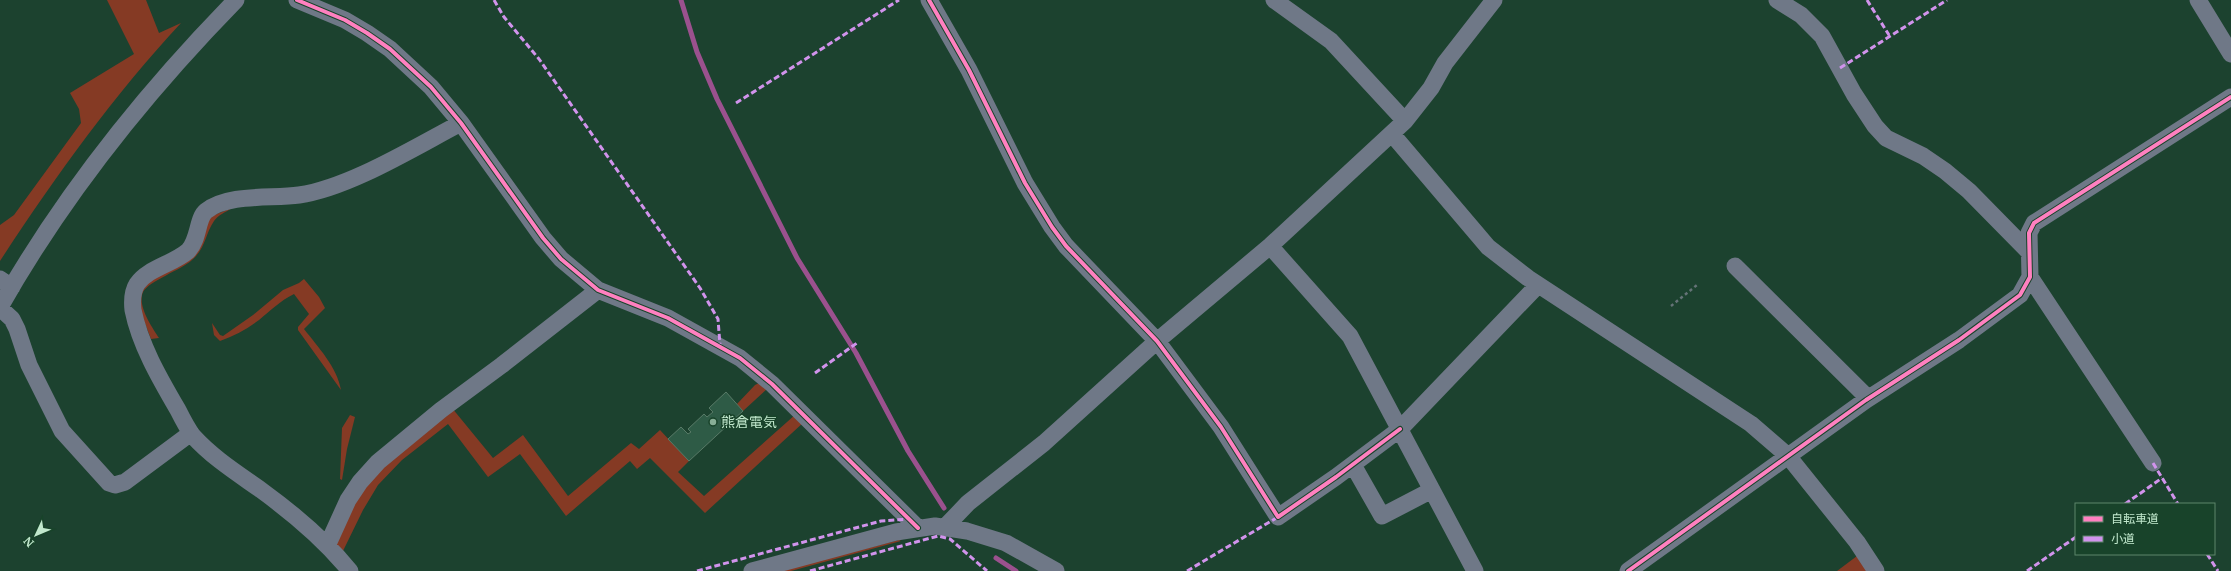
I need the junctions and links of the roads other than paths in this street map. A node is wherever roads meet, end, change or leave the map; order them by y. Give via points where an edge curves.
1 (236, 0) edge
2 (296, 0) edge
3 (929, 0) edge
4 (1274, 0) edge
5 (1494, 0) edge
6 (1777, 0) edge
7 (2198, 0) edge
8 (2231, 54) edge
9 (2231, 98) edge
10 (1405, 121) junction
11 (461, 123) junction
12 (1392, 134) junction
13 (1270, 246) junction
14 (2029, 252) junction
15 (1735, 266) dead end
16 (2030, 277) junction
17 (6, 283) edge
18 (1538, 285) junction
19 (598, 290) junction
20 (0, 307) edge
21 (1158, 341) junction
22 (1868, 398) junction
23 (1400, 429) junction
24 (191, 433) junction
25 (1788, 456) junction
26 (2153, 463) dead end
27 (1353, 465) junction
28 (1432, 490) junction
29 (945, 527) junction
30 (918, 528) junction
31 (328, 544) junction
32 (350, 571) edge
33 (752, 571) edge
34 (1056, 571) edge
35 (1475, 571) edge
36 (1628, 571) edge
37 (1876, 571) edge

1 - 17 street via 165,77 114,139
2 - 11 street via 345,20 390,49 431,87
3 - 21 street via 969,70 1025,183 1052,227 1066,246
4 - 10 street via 1331,41
5 - 10 street via 1445,63 1431,88
6 - 14 street via 1822,36 1854,94 1886,138 1922,156 1969,191
7 - 8 street
9 - 14 street via 2034,223 2029,233
10 - 12 street
11 - 19 street via 543,238 561,259
11 - 24 street via 368,171 329,187 298,195 250,198 211,209 202,217 193,244 187,252 138,282 133,298 137,323 158,375
12 - 13 street
12 - 18 street via 1488,247
13 - 21 street
13 - 23 street via 1350,336
14 - 16 street
15 - 22 street
16 - 22 street via 2020,295 1959,340
16 - 26 street
17 - 20 street
18 - 23 street
18 - 25 street via 1751,424
19 - 30 street via 668,318 740,358 772,384
19 - 31 street via 441,410 378,462 348,500
20 - 24 street via 12,319 17,329 29,365 62,432 109,484 115,486 125,482
21 - 27 street via 1221,427 1278,517
21 - 29 street via 1044,442 968,503
22 - 25 street
23 - 27 street
23 - 28 street
24 - 31 street via 216,459 297,517
25 - 36 street
25 - 37 street via 1857,542
27 - 28 street via 1382,516
28 - 35 street
29 - 30 street
29 - 34 street via 983,534 1006,543
30 - 33 street
31 - 32 street

